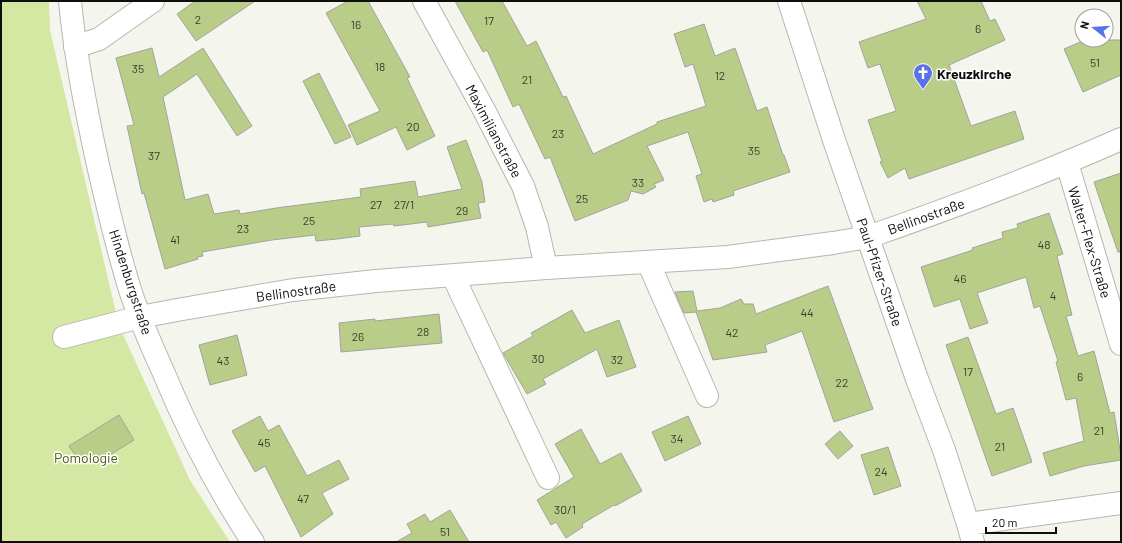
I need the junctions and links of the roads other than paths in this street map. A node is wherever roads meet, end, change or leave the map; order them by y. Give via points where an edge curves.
1 (70, 1) edge
2 (152, 1) edge
3 (424, 1) edge
4 (789, 1) edge
5 (75, 47) junction
6 (1121, 139) edge
7 (1066, 163) junction
8 (868, 237) junction
9 (648, 262) junction
10 (546, 268) junction
11 (453, 276) junction
12 (140, 317) junction
13 (64, 337) dead end
14 (1121, 344) edge
15 (707, 396) dead end
16 (548, 478) dead end
17 (1121, 503) edge
18 (970, 533) edge
19 (253, 542) edge

1 - 5 street, Hindenburgstraße
2 - 5 street via 98,39
3 - 10 street, Maximilianstraße via 523,186 537,227
4 - 8 street, Paul-Pfizer-Straße
5 - 12 street, Hindenburgstraße via 101,178
6 - 7 street, Bellinostraße
7 - 8 street, Bellinostraße
7 - 14 street, Walter-Flex-Straße
8 - 9 street, Bellinostraße via 768,253
8 - 18 street, Paul-Pfizer-Straße via 944,450
9 - 10 street, Bellinostraße
9 - 15 street
10 - 11 street, Bellinostraße
11 - 12 street, Bellinostraße via 293,290
11 - 16 street
12 - 13 street, Bellinostraße
12 - 19 street, Hindenburgstraße via 185,420 219,488
17 - 18 street

